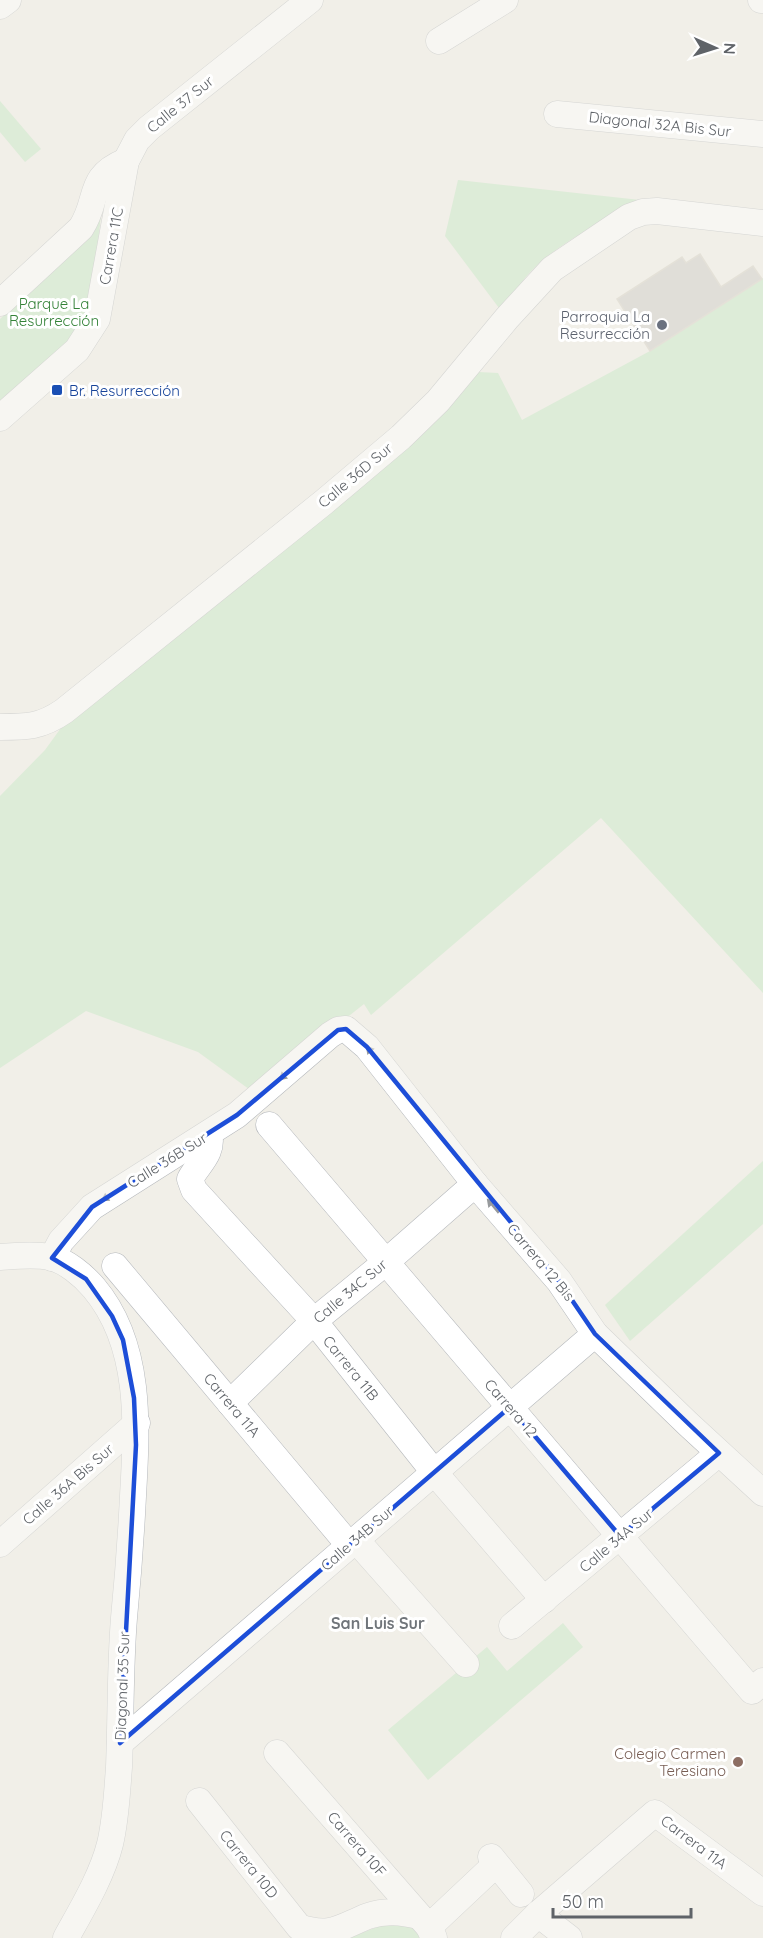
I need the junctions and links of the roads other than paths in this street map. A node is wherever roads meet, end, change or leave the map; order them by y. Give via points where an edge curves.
1 (8, 0) edge
2 (310, 0) edge
3 (505, 0) edge
4 (0, 6) edge
5 (439, 41) dead end
6 (556, 114) dead end
7 (763, 134) edge
8 (126, 161) junction
9 (763, 224) edge
10 (0, 303) edge
11 (0, 418) edge
12 (0, 727) edge
13 (330, 1035) joint
14 (269, 1125) dead end
15 (209, 1134) junction
16 (475, 1184) junction
17 (0, 1257) edge
18 (51, 1258) junction
19 (386, 1262) junction
20 (115, 1266) dead end
21 (314, 1321) junction
22 (595, 1334) junction
23 (230, 1403) junction
24 (510, 1407) junction
25 (137, 1423) junction
26 (719, 1453) junction
27 (434, 1472) junction
28 (763, 1493) edge
29 (620, 1536) junction
30 (353, 1542) junction
31 (0, 1544) edge
32 (544, 1600) junction
33 (512, 1626) dead end
34 (466, 1664) dead end
35 (758, 1686) edge
36 (120, 1743) junction
37 (277, 1753) dead end
38 (199, 1801) dead end
39 (763, 1893) edge
40 (521, 1894) dead end
41 (538, 1914) junction
42 (428, 1927) edge
43 (66, 1938) edge
44 (514, 1938) edge
45 (570, 1938) edge

1 - 4 street
2 - 8 street, Calle 37 Sur via 149,128
3 - 5 street
6 - 7 street, Diagonal 32A Bis Sur
8 - 10 street, Calle 37 Sur via 103,175 81,228
8 - 11 street, Carrera 11C via 100,310 92,329 77,350
9 - 12 street, Calle 36D Sur via 657,211 629,217 552,269 438,401 314,510 64,711 33,726
13 -> 15 street, Calle 36B Sur via 252,1103
16 -> 13 street, Carrera 12 Bis via 367,1047 346,1029
14 - 19 street, Carrera 12
15 -> 18 street, Calle 36B Sur via 92,1207 61,1240
15 - 21 street, Carrera 11B via 209,1151 190,1179 191,1185
16 - 19 street, Calle 34C Sur
22 -> 16 street, Carrera 12 Bis via 560,1281
17 - 18 street
18 - 25 street, Diagonal 35 Sur via 86,1279 112,1316 123,1340
19 - 21 street, Calle 34C Sur
19 - 24 street, Carrera 12
20 - 23 street, Carrera 11A
21 - 23 street, Calle 34C Sur
21 - 27 street, Carrera 11B
22 - 24 street, Calle 34B Sur
22 - 26 street, Carrera 12 Bis
23 - 30 street, Carrera 11A
24 - 27 street, Calle 34B Sur
24 - 29 street, Carrera 12
25 - 31 street, Calle 36A Bis Sur
25 - 36 street, Diagonal 35 Sur
26 - 28 street, Carrera 12 Bis
26 - 29 street, Calle 34A Sur
27 - 30 street, Calle 34B Sur
27 - 32 street, Carrera 11B
29 - 32 street, Calle 34A Sur
29 - 35 street, Carrera 12
30 - 34 street, Carrera 11A
30 - 36 street, Calle 34B Sur
32 - 33 street, Calle 34A Sur
36 - 43 street, Diagonal 35 Sur via 110,1845
37 - 42 street, Carrera 10F
38 - 42 street, Carrera 10D via 299,1927 308,1933 329,1937 365,1917 384,1912 402,1912
39 - 41 street, Carrera 11A via 655,1813
40 - 42 street via 494,1861
41 - 44 street
41 - 45 street

